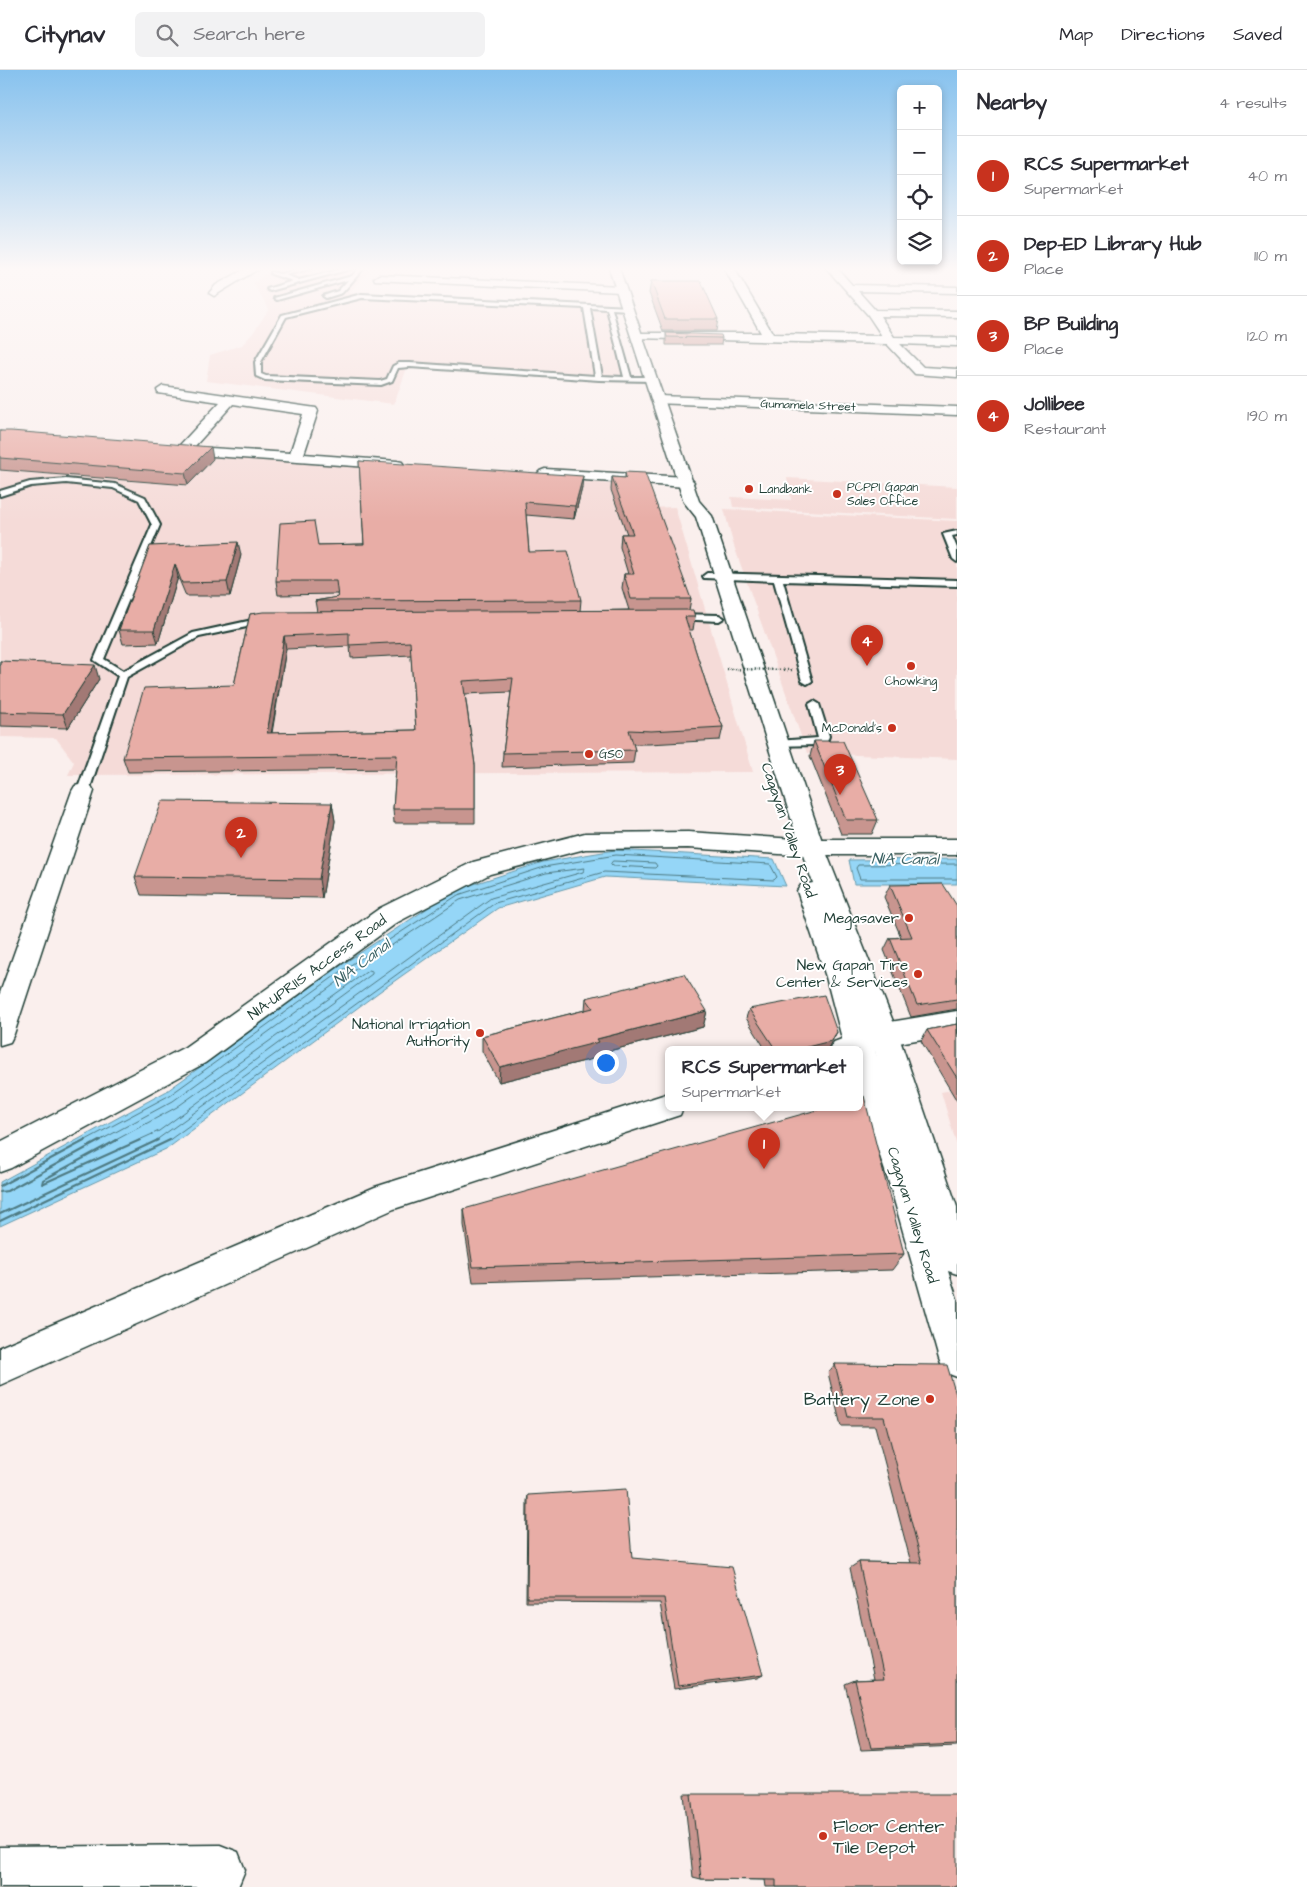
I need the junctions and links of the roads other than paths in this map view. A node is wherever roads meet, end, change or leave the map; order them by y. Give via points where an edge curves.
1 (263, 353) edge
2 (595, 353) edge
3 (621, 353) edge
4 (643, 353) edge
5 (902, 353) edge
6 (957, 373) edge
7 (599, 378) junction
8 (628, 378) junction
9 (652, 379) junction
10 (163, 390) dead end
11 (230, 399) junction
12 (659, 400) junction
13 (957, 411) edge
14 (163, 449) edge
15 (182, 451) junction
16 (295, 459) junction
17 (412, 466) edge
18 (530, 473) edge
19 (686, 482) junction
20 (0, 494) edge
21 (957, 533) edge
22 (957, 559) edge
23 (715, 576) junction
24 (778, 578) junction
25 (957, 582) edge
26 (670, 617) edge
27 (719, 618) junction
28 (280, 620) edge
29 (123, 675) junction
30 (807, 681) dead end
31 (814, 704) dead end
32 (777, 744) junction
33 (82, 791) joint
34 (803, 847) junction
35 (957, 847) edge
36 (957, 1022) edge
37 (0, 1034) edge
38 (862, 1044) edge
39 (863, 1046) edge
40 (863, 1047) edge
41 (665, 1107) edge
42 (0, 1158) edge
43 (957, 1258) edge
44 (957, 1359) edge
45 (0, 1366) edge
46 (220, 1870) dead end
47 (0, 1872) edge

1 - 7 lane via 258,362 259,377 381,383 390,380 399,365 410,364
2 - 7 lane
3 - 8 lane
4 - 9 main road, Cagayan Valley Road
5 - 6 main road via 919,371
7 - 8 lane
8 - 9 lane
9 - 12 main road, Cagayan Valley Road
10 - 11 main road
11 - 15 main road
11 - 16 main road via 311,411
12 - 13 main road, Gumamela Street
12 - 19 main road, Cagayan Valley Road
14 - 15 main road
15 - 16 main road
16 - 17 main road
18 - 19 main road
19 - 23 main road, Cagayan Valley Road via 692,502 687,515
20 - 29 lane via 30,484 66,481 115,486 142,500 156,525 99,660
21 - 22 lane via 950,532 947,537
23 - 24 lane
23 - 27 main road, Cagayan Valley Road
23 - 32 main road, Cagayan Valley Road
24 - 25 lane
24 - 30 lane
26 - 27 lane
27 - 34 main road, Cagayan Valley Road
28 - 29 lane via 260,620 196,635
29 - 33 lane
31 - 32 lane via 823,740
32 - 34 main road, Cagayan Valley Road
33 - 37 main road
34 - 35 main road, NIA-UPRIIS Access Road
34 - 38 main road, Cagayan Valley Road
34 - 42 main road, NIA-UPRIIS Access Road via 688,840 585,841 482,868 388,916 195,1056
36 - 38 main road
39 - 43 main road, Cagayan Valley Road
40 - 44 main road, Cagayan Valley Road
41 - 45 main road via 387,1197
46 - 47 main road

